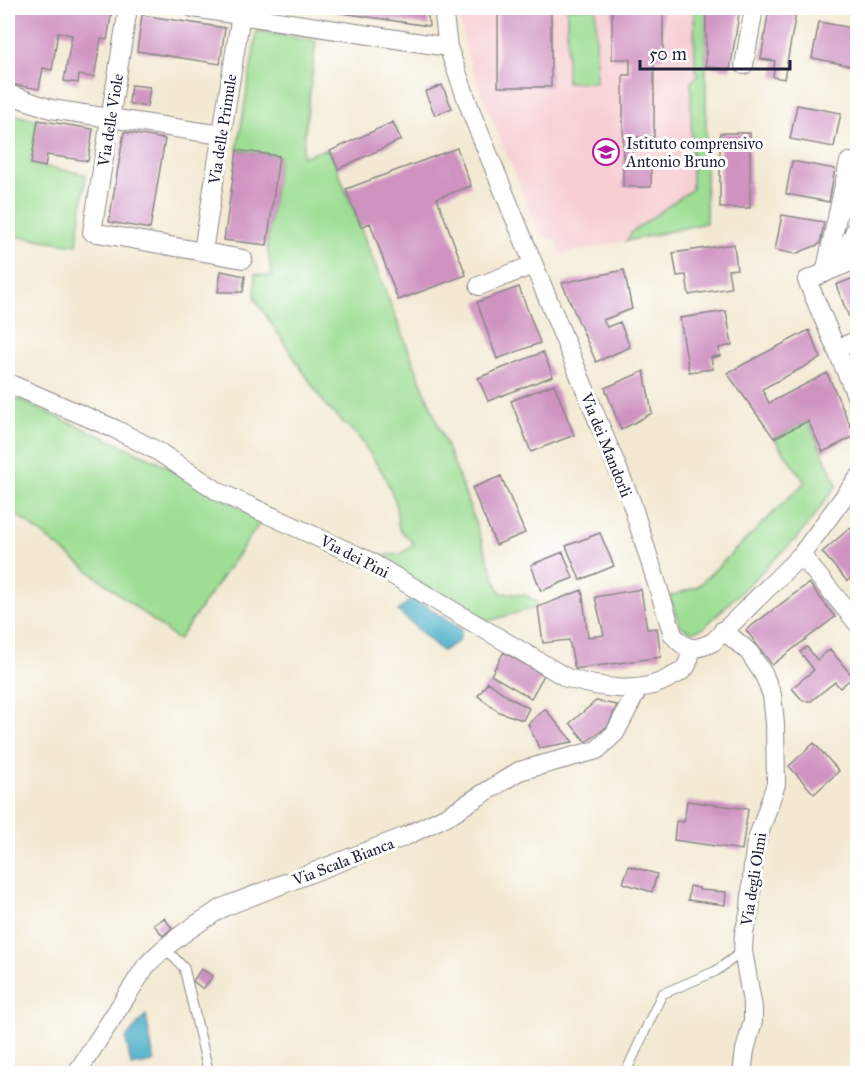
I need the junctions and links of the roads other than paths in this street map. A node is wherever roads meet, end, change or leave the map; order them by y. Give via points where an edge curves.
1 (128, 8) edge
2 (193, 8) edge
3 (443, 8) edge
4 (754, 8) edge
5 (241, 11) edge
6 (448, 47) junction
7 (744, 65) dead end
8 (8, 94) edge
9 (110, 118) junction
10 (221, 135) junction
11 (849, 162) dead end
12 (840, 204) junction
13 (858, 211) edge
14 (858, 224) edge
15 (203, 251) junction
16 (243, 259) dead end
17 (858, 259) edge
18 (533, 265) junction
19 (832, 270) junction
20 (479, 286) dead end
21 (858, 340) edge
22 (836, 349) junction
23 (8, 383) edge
24 (858, 400) edge
25 (858, 478) edge
26 (801, 555) junction
27 (858, 624) edge
28 (723, 630) junction
29 (691, 648) junction
30 (638, 688) junction
31 (165, 948) junction
32 (743, 951) junction
33 (76, 1074) edge
34 (209, 1074) edge
35 (626, 1074) edge
36 (741, 1074) edge

1 - 9 street, Via delle Viole
2 - 5 street
3 - 6 street, Via dei Mandorli
4 - 7 street
5 - 6 street
5 - 10 street, Via delle Primule
6 - 18 street, Via dei Mandorli
8 - 9 street via 51,109
9 - 10 street
9 - 15 street, Via delle Viole via 92,232
10 - 15 street, Via delle Primule
11 - 12 street
12 - 13 street
12 - 19 street
14 - 19 street
15 - 16 street
17 - 19 street
18 - 20 street
18 - 29 street, Via dei Mandorli via 631,501 672,636
19 - 22 street via 807,280
21 - 22 street
22 - 24 street
23 - 30 street, Via dei Pini via 115,429 159,452 219,492 367,560 567,678 593,686
25 - 26 street
26 - 27 street
26 - 28 street
28 - 29 street via 713,642
28 - 32 street, Via degli Olmi via 749,652 764,675 772,695 775,723 776,784 756,843
29 - 30 street, Via dei Pini via 681,672
30 - 31 street, Via Scala Bianca via 615,733 597,750 519,771 449,815 406,836 224,908
31 - 33 street, Via Scala Bianca via 146,966
31 - 34 lane via 184,968
32 - 35 lane via 716,971 662,994
32 - 36 street, Via degli Olmi via 753,1021

